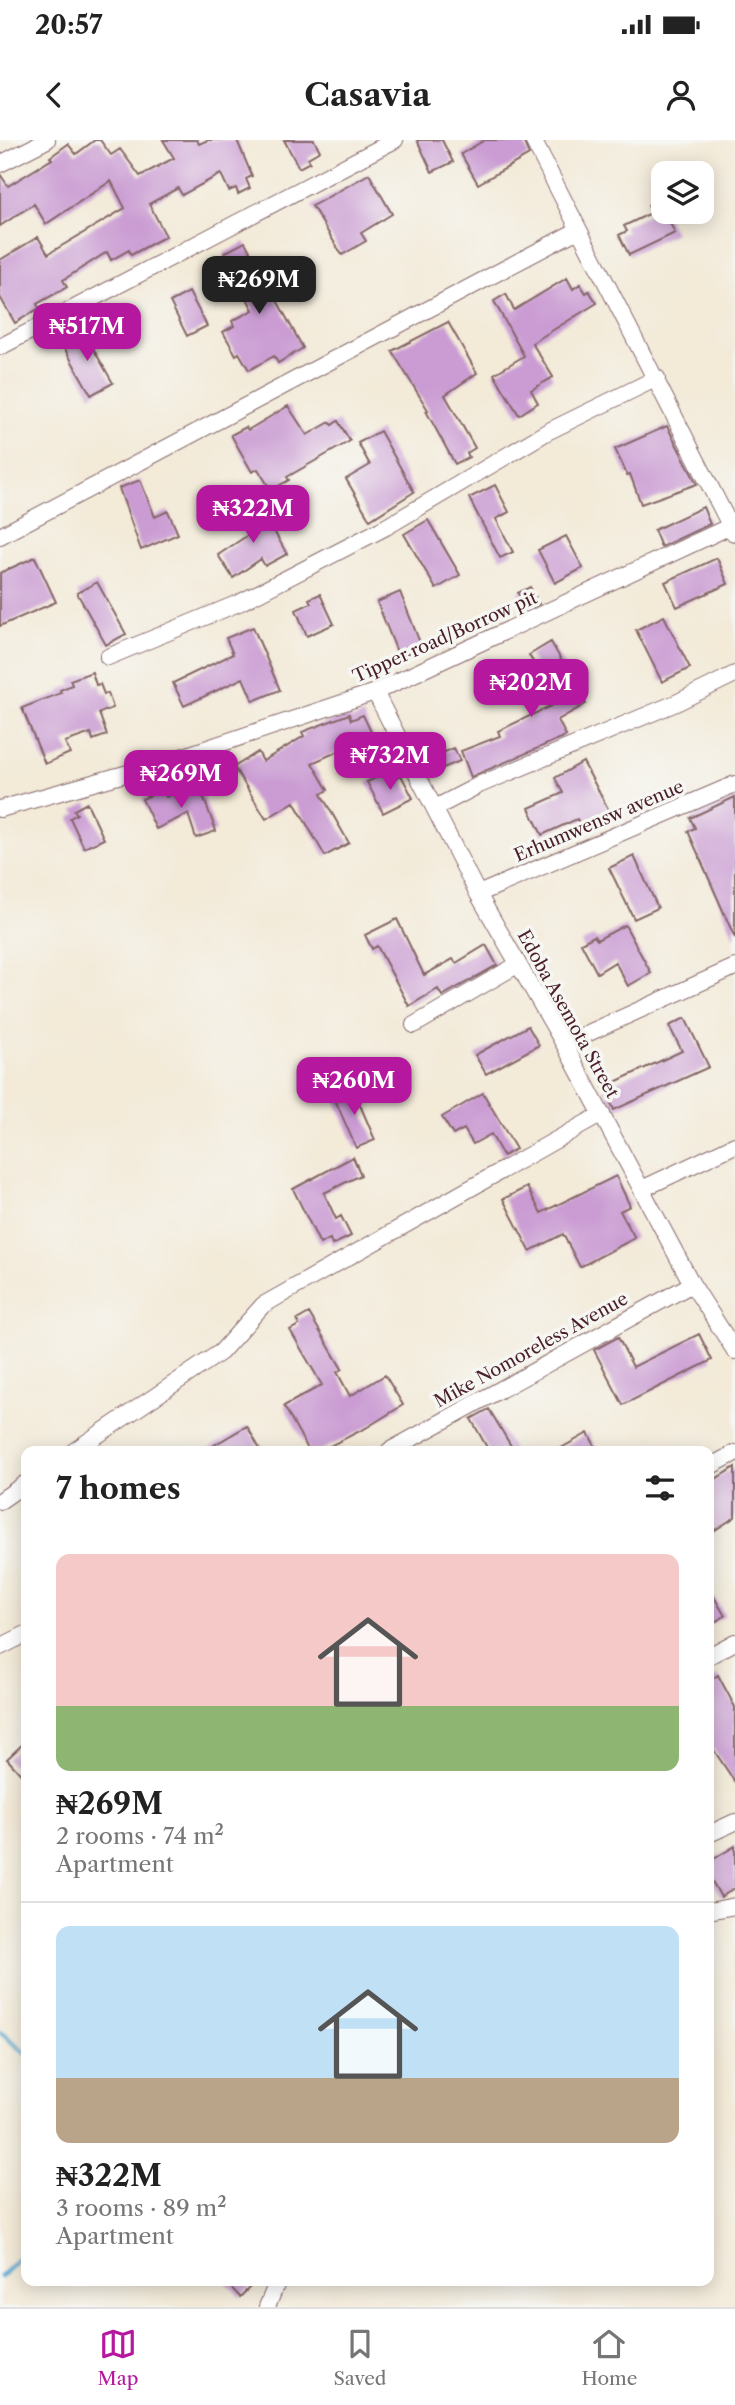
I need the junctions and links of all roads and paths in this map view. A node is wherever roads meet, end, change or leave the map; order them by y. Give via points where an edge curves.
1 (34, 140) edge
2 (47, 140) edge
3 (388, 140) edge
4 (395, 140) edge
5 (533, 140) edge
6 (0, 158) edge
7 (0, 164) edge
8 (578, 230) junction
9 (0, 346) edge
10 (657, 378) junction
11 (734, 528) edge
12 (0, 536) edge
13 (108, 657) dead end
14 (735, 674) edge
15 (375, 692) junction
16 (735, 784) edge
17 (435, 808) junction
18 (0, 810) edge
19 (478, 894) junction
20 (517, 965) junction
21 (735, 967) edge
22 (414, 1025) dead end
23 (564, 1044) junction
24 (602, 1114) junction
25 (735, 1145) edge
26 (642, 1189) junction
27 (692, 1283) junction
28 (735, 1351) edge
29 (81, 1446) edge
30 (398, 1446) edge
31 (735, 1453) edge
32 (714, 1464) edge
33 (21, 1486) edge
34 (0, 1501) edge
35 (21, 1636) edge
36 (735, 1642) edge
37 (0, 1647) edge
38 (714, 1653) edge
39 (735, 1822) edge
40 (714, 1832) edge
41 (735, 1906) edge
42 (714, 1910) edge
43 (276, 2286) edge
44 (267, 2307) edge

1 - 6 street
2 - 7 street
3 - 9 street
4 - 9 street
5 - 8 street
8 - 10 street
8 - 12 street
10 - 11 street
10 - 13 street via 547,432 386,527 241,602
11 - 15 street, Tipper road/Borrow pit
14 - 17 street
15 - 17 street, Edoba Asemota Street
15 - 18 street, Tipper road/Borrow pit via 157,765
16 - 19 street, Erhumwensw avenue
17 - 19 street, Edoba Asemota Street
19 - 20 street, Edoba Asemota Street
20 - 22 street
20 - 23 street, Edoba Asemota Street
21 - 23 street
23 - 24 street, Edoba Asemota Street
24 - 26 street, Edoba Asemota Street
24 - 29 street via 263,1305 221,1352
25 - 26 street
26 - 27 street, Edoba Asemota Street
27 - 28 street, Edoba Asemota Street
27 - 30 street, Mike Nomoreless Avenue
31 - 32 street
33 - 34 street
35 - 37 street
36 - 38 street
39 - 40 street
41 - 42 street
43 - 44 street

